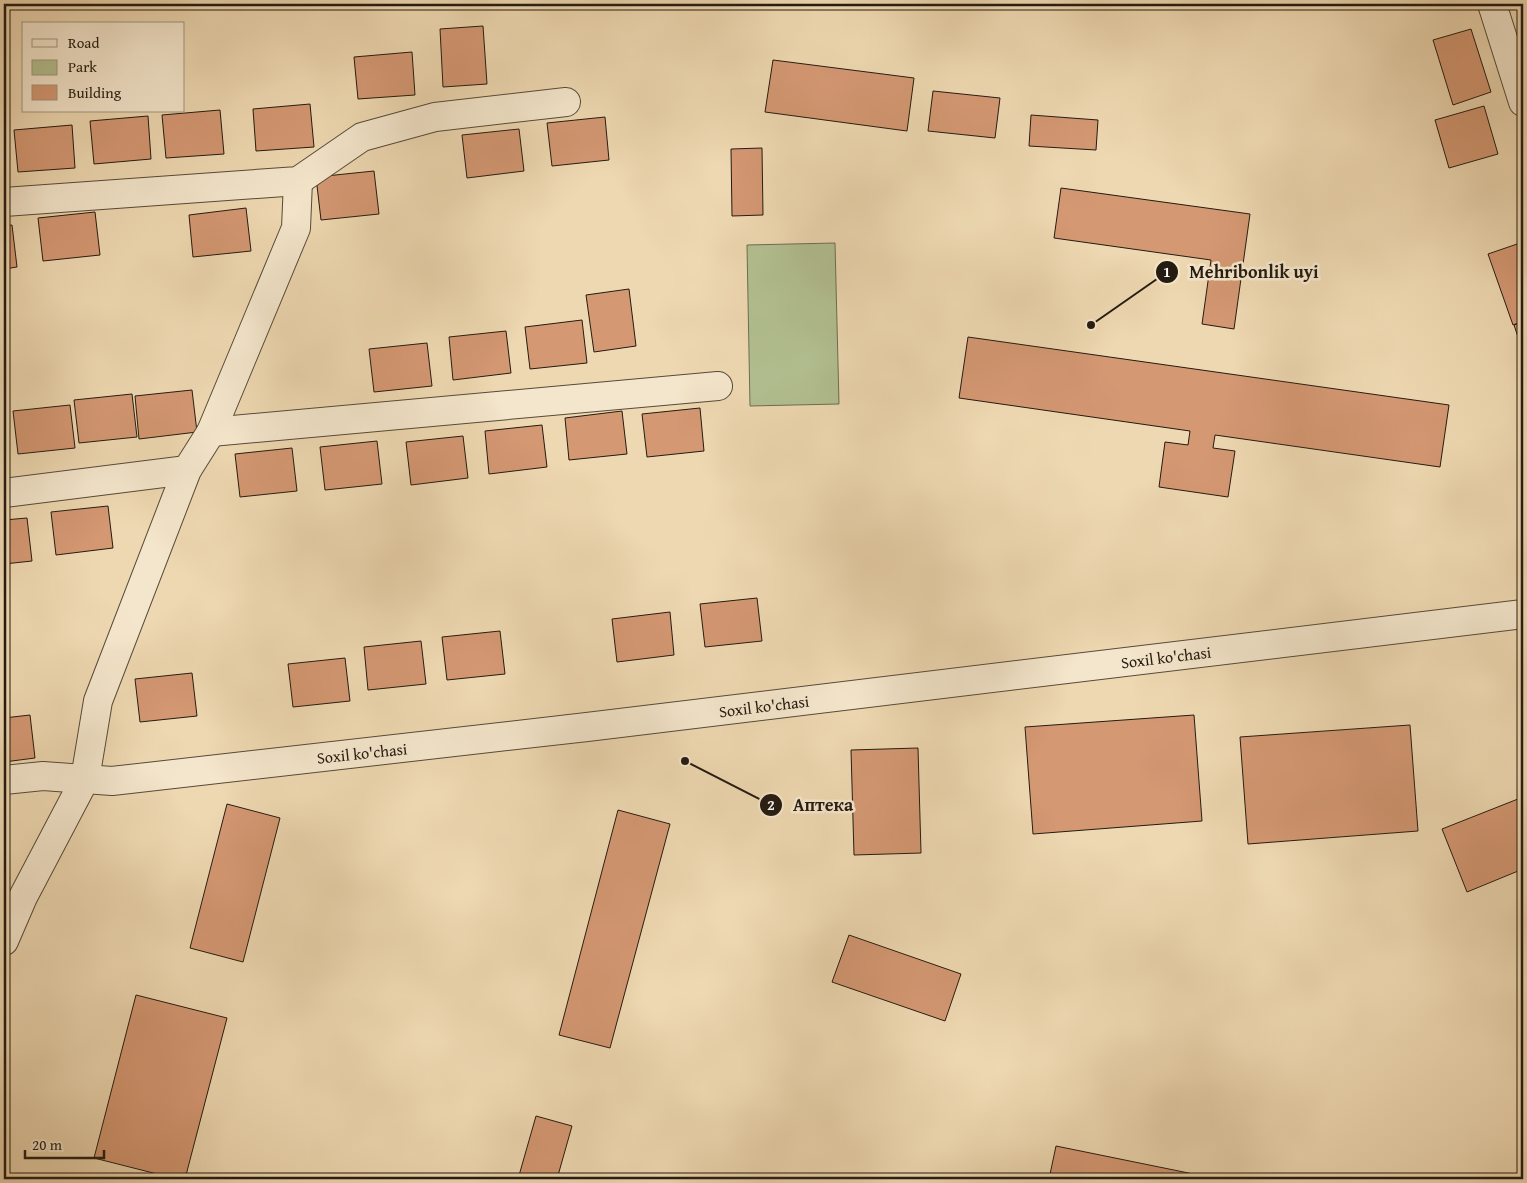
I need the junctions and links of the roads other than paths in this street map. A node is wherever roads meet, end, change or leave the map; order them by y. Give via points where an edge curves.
1 (1492, 4) edge
2 (566, 102) dead end
3 (1523, 102) edge
4 (298, 181) junction
5 (4, 202) edge
6 (718, 386) dead end
7 (211, 432) junction
8 (187, 470) junction
9 (4, 492) edge
10 (1523, 614) edge
11 (85, 779) junction
12 (4, 780) edge
13 (4, 940) edge

1 - 3 street
2 - 4 street via 435,117 362,137
4 - 5 street
4 - 7 street via 296,228
6 - 7 street
7 - 8 street
8 - 9 street
8 - 11 street via 98,701
10 - 11 street, Soxil ko'chasi via 597,726 112,781
11 - 12 street, Soxil ko'chasi via 43,776
11 - 13 street

